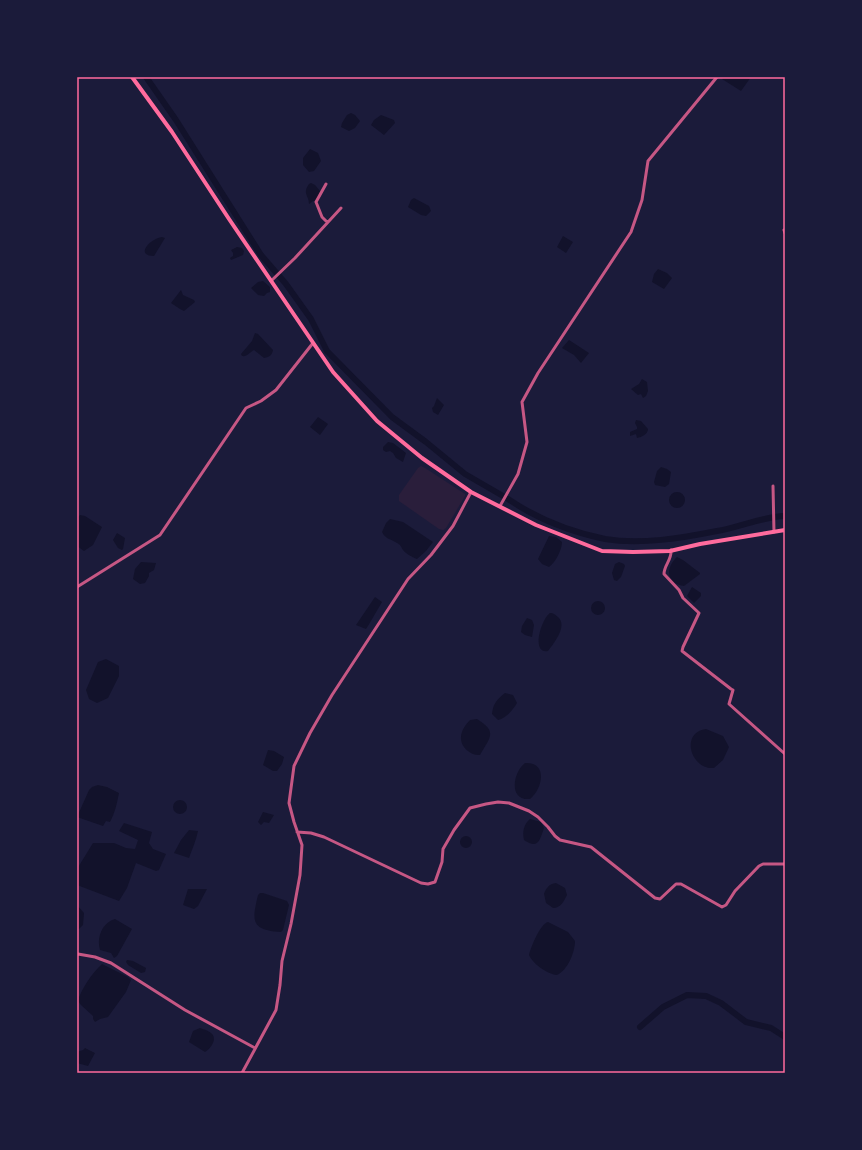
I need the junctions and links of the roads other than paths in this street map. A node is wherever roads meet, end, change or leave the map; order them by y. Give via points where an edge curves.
1 (132, 77) edge
2 (717, 77) edge
3 (326, 184) dead end
4 (341, 208) dead end
5 (327, 222) junction
6 (271, 281) junction
7 (313, 343) junction
8 (773, 486) dead end
9 (471, 492) junction
10 (500, 506) junction
11 (785, 530) edge
12 (774, 532) junction
13 (672, 550) junction
14 (77, 587) edge
15 (785, 754) edge
16 (297, 832) junction
17 (785, 864) edge
18 (77, 955) edge
19 (255, 1048) junction
20 (242, 1073) edge

1 - 6 main road via 172,132
2 - 10 street via 648,161 642,200 631,232 538,373 522,402 527,442 518,474
3 - 5 street via 316,202
4 - 5 street
5 - 6 street
6 - 7 main road
7 - 9 main road via 333,372 377,421 422,458
7 - 14 street via 276,390 246,408 160,535
8 - 12 street
9 - 10 main road
9 - 16 street via 453,526 408,579 310,733 294,766 289,803
10 - 13 main road via 536,525 602,551
11 - 12 main road
12 - 13 main road
13 - 15 street via 664,574 679,590 682,598 699,612 682,651 733,690 729,704
16 - 17 street via 324,837 428,884 435,882 442,862 443,849 470,808 498,802 509,803 538,817 560,840 591,847 655,898 660,899 676,884 681,884 722,907 759,866
16 - 19 street via 302,845 300,875 282,961 276,1010
18 - 19 street via 95,957 110,963 185,1010
19 - 20 street

